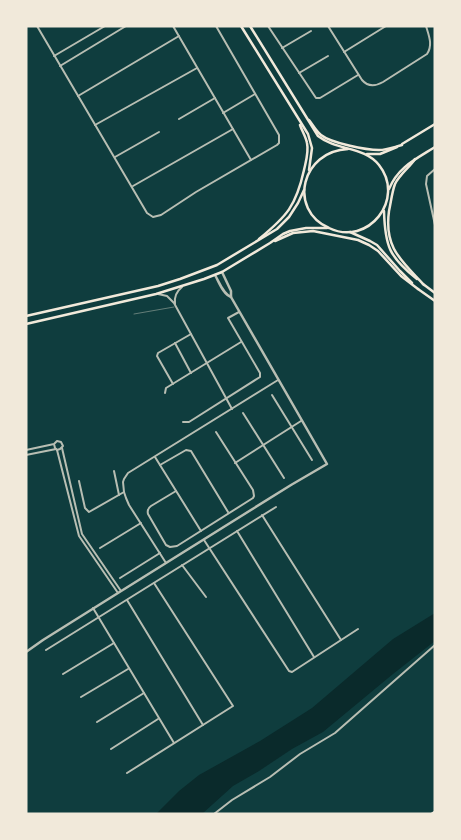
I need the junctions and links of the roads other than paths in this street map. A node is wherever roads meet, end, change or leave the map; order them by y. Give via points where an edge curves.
1 (37, 26) edge
2 (105, 26) edge
3 (126, 26) edge
4 (173, 26) edge
5 (216, 26) edge
6 (242, 26) edge
7 (250, 26) edge
8 (268, 26) edge
9 (328, 26) edge
10 (386, 26) edge
11 (426, 26) edge
12 (311, 31) dead end
13 (179, 36) junction
14 (282, 48) junction
15 (344, 52) junction
16 (54, 56) junction
17 (328, 56) dead end
18 (60, 66) junction
19 (197, 68) junction
20 (299, 74) junction
21 (358, 74) junction
22 (255, 94) junction
23 (78, 96) junction
24 (215, 98) junction
25 (223, 112) junction
26 (303, 112) junction
27 (298, 118) junction
28 (179, 120) dead end
29 (435, 124) edge
30 (96, 125) junction
31 (233, 129) junction
32 (159, 132) dead end
33 (402, 144) junction
34 (435, 147) edge
35 (348, 149) junction
36 (366, 154) junction
37 (114, 157) junction
38 (415, 159) junction
39 (251, 160) junction
40 (435, 169) edge
41 (309, 172) junction
42 (132, 186) junction
43 (305, 188) junction
44 (388, 190) junction
45 (383, 210) junction
46 (435, 225) edge
47 (328, 228) junction
48 (349, 232) junction
49 (270, 243) junction
50 (252, 245) junction
51 (222, 272) junction
52 (215, 275) junction
53 (184, 285) junction
54 (424, 285) junction
55 (418, 289) junction
56 (435, 293) edge
57 (156, 294) junction
58 (231, 297) junction
59 (435, 301) edge
60 (176, 307) junction
61 (239, 312) junction
62 (134, 314) dead end
63 (26, 316) edge
64 (26, 324) edge
65 (191, 334) junction
66 (175, 342) junction
67 (242, 342) junction
68 (207, 363) junction
69 (191, 373) junction
70 (278, 380) junction
71 (173, 384) junction
72 (165, 393) dead end
73 (272, 395) dead end
74 (227, 399) junction
75 (232, 409) junction
76 (243, 413) dead end
77 (301, 421) junction
78 (184, 422) dead end
79 (292, 427) junction
80 (216, 432) dead end
81 (54, 444) junction
82 (264, 445) junction
83 (62, 448) junction
84 (26, 450) edge
85 (57, 450) junction
86 (26, 455) edge
87 (155, 457) junction
88 (312, 460) dead end
89 (235, 463) junction
90 (160, 465) junction
91 (114, 471) dead end
92 (284, 478) dead end
93 (79, 481) dead end
94 (176, 491) junction
95 (124, 492) junction
96 (119, 495) junction
97 (276, 507) dead end
98 (229, 513) junction
99 (262, 515) junction
100 (141, 523) junction
101 (201, 531) junction
102 (237, 531) junction
103 (204, 540) junction
104 (100, 548) dead end
105 (210, 548) junction
106 (160, 553) junction
107 (166, 563) junction
108 (182, 566) junction
109 (120, 578) dead end
110 (154, 583) junction
111 (119, 592) junction
112 (206, 597) dead end
113 (127, 600) junction
114 (93, 608) junction
115 (98, 618) junction
116 (358, 629) dead end
117 (341, 640) junction
118 (114, 643) junction
119 (435, 645) edge
120 (46, 650) dead end
121 (26, 652) edge
122 (314, 657) junction
123 (129, 668) junction
124 (63, 674) dead end
125 (144, 693) junction
126 (81, 697) dead end
127 (159, 718) junction
128 (97, 722) dead end
129 (203, 725) junction
130 (174, 743) junction
131 (112, 749) dead end
132 (128, 773) dead end
133 (214, 814) edge

1 - 16 street
2 - 16 street
3 - 18 street
4 - 13 street
5 - 22 street
6 - 27 main road
7 - 26 main road
8 - 14 street
9 - 15 street
10 - 15 street
11 - 21 street via 431,44 427,54 375,85 364,82
12 - 14 street
13 - 19 street
13 - 23 street
14 - 20 street
15 - 21 street
16 - 18 street
17 - 20 street
18 - 23 street
19 - 24 street
19 - 30 street
20 - 21 street via 316,98
22 - 25 street
22 - 39 street via 278,134 279,143
23 - 30 street
24 - 25 street
24 - 28 street
25 - 31 street
26 - 33 main road via 320,134 334,142 370,150
26 - 35 main road via 318,136 329,144
27 - 41 main road via 311,143
27 - 50 main road via 308,148 301,184 289,210
29 - 33 main road
30 - 37 street
31 - 39 street
31 - 42 street
32 - 37 street
33 - 36 main road via 380,154
34 - 38 main road
35 - 36 main road
35 - 41 main road via 328,153
36 - 44 main road via 380,167
37 - 42 street
38 - 44 main road via 397,173
38 - 54 main road via 396,184 388,230 394,251
39 - 42 street via 154,217 147,213
40 - 46 street via 427,176 426,184
41 - 43 main road
43 - 47 main road via 310,212
43 - 50 main road via 289,218
44 - 45 main road
45 - 48 main road via 363,229
45 - 54 main road via 389,249 398,262
47 - 48 main road
47 - 49 main road via 298,228
48 - 55 main road via 377,245
49 - 51 main road
49 - 55 main road via 293,233 313,231 358,240 378,251 400,276
50 - 63 main road via 217,265 180,279
51 - 52 main road
51 - 58 street
52 - 53 main road
52 - 58 street
53 - 57 main road
53 - 60 street via 178,290
54 - 56 main road
55 - 59 main road
57 - 60 street via 167,296
57 - 64 main road
58 - 61 street
60 - 62 lane
60 - 65 street
61 - 67 street via 228,318
61 - 70 street
65 - 66 street
65 - 68 street
66 - 69 street
66 - 71 street via 157,356
67 - 68 street
67 - 74 street via 260,372 260,378
68 - 69 street
68 - 74 street
69 - 71 street
70 - 75 street
70 - 77 street
71 - 72 street
73 - 79 street
74 - 75 street
74 - 78 street
75 - 87 street
76 - 82 street
77 - 79 street
77 - 103 street via 327,464
79 - 82 street
79 - 88 street
80 - 89 street
81 - 83 street via 60,441
81 - 84 street
81 - 85 street
82 - 89 street
82 - 92 street
83 - 85 street
83 - 111 street via 82,534
85 - 86 street
85 - 111 street via 79,536
87 - 90 street
87 - 95 street via 128,474 123,482
89 - 98 street via 254,493 252,498
90 - 94 street
90 - 98 street via 186,450 191,451
91 - 96 street
93 - 96 street via 85,508 89,512
94 - 101 street
94 - 101 street via 148,508 148,514 166,545 176,546
95 - 96 street
95 - 100 street
97 - 99 street
98 - 101 street
99 - 102 street
99 - 117 street
100 - 104 street
100 - 106 street
102 - 105 street
102 - 122 street
103 - 105 street
103 - 107 street
105 - 108 street
105 - 122 street via 288,670 292,672
106 - 107 street
106 - 109 street
107 - 111 street
108 - 110 street
108 - 112 street
110 - 113 street
110 - 129 street via 233,706
111 - 114 street
113 - 115 street
113 - 129 street
114 - 115 street
114 - 121 street
115 - 118 street
115 - 120 street
116 - 117 street
117 - 122 street
118 - 123 street
118 - 124 street
119 - 133 street via 335,734 300,754
123 - 125 street
123 - 126 street
125 - 127 street
125 - 128 street
127 - 130 street
127 - 131 street
129 - 130 street
130 - 132 street

